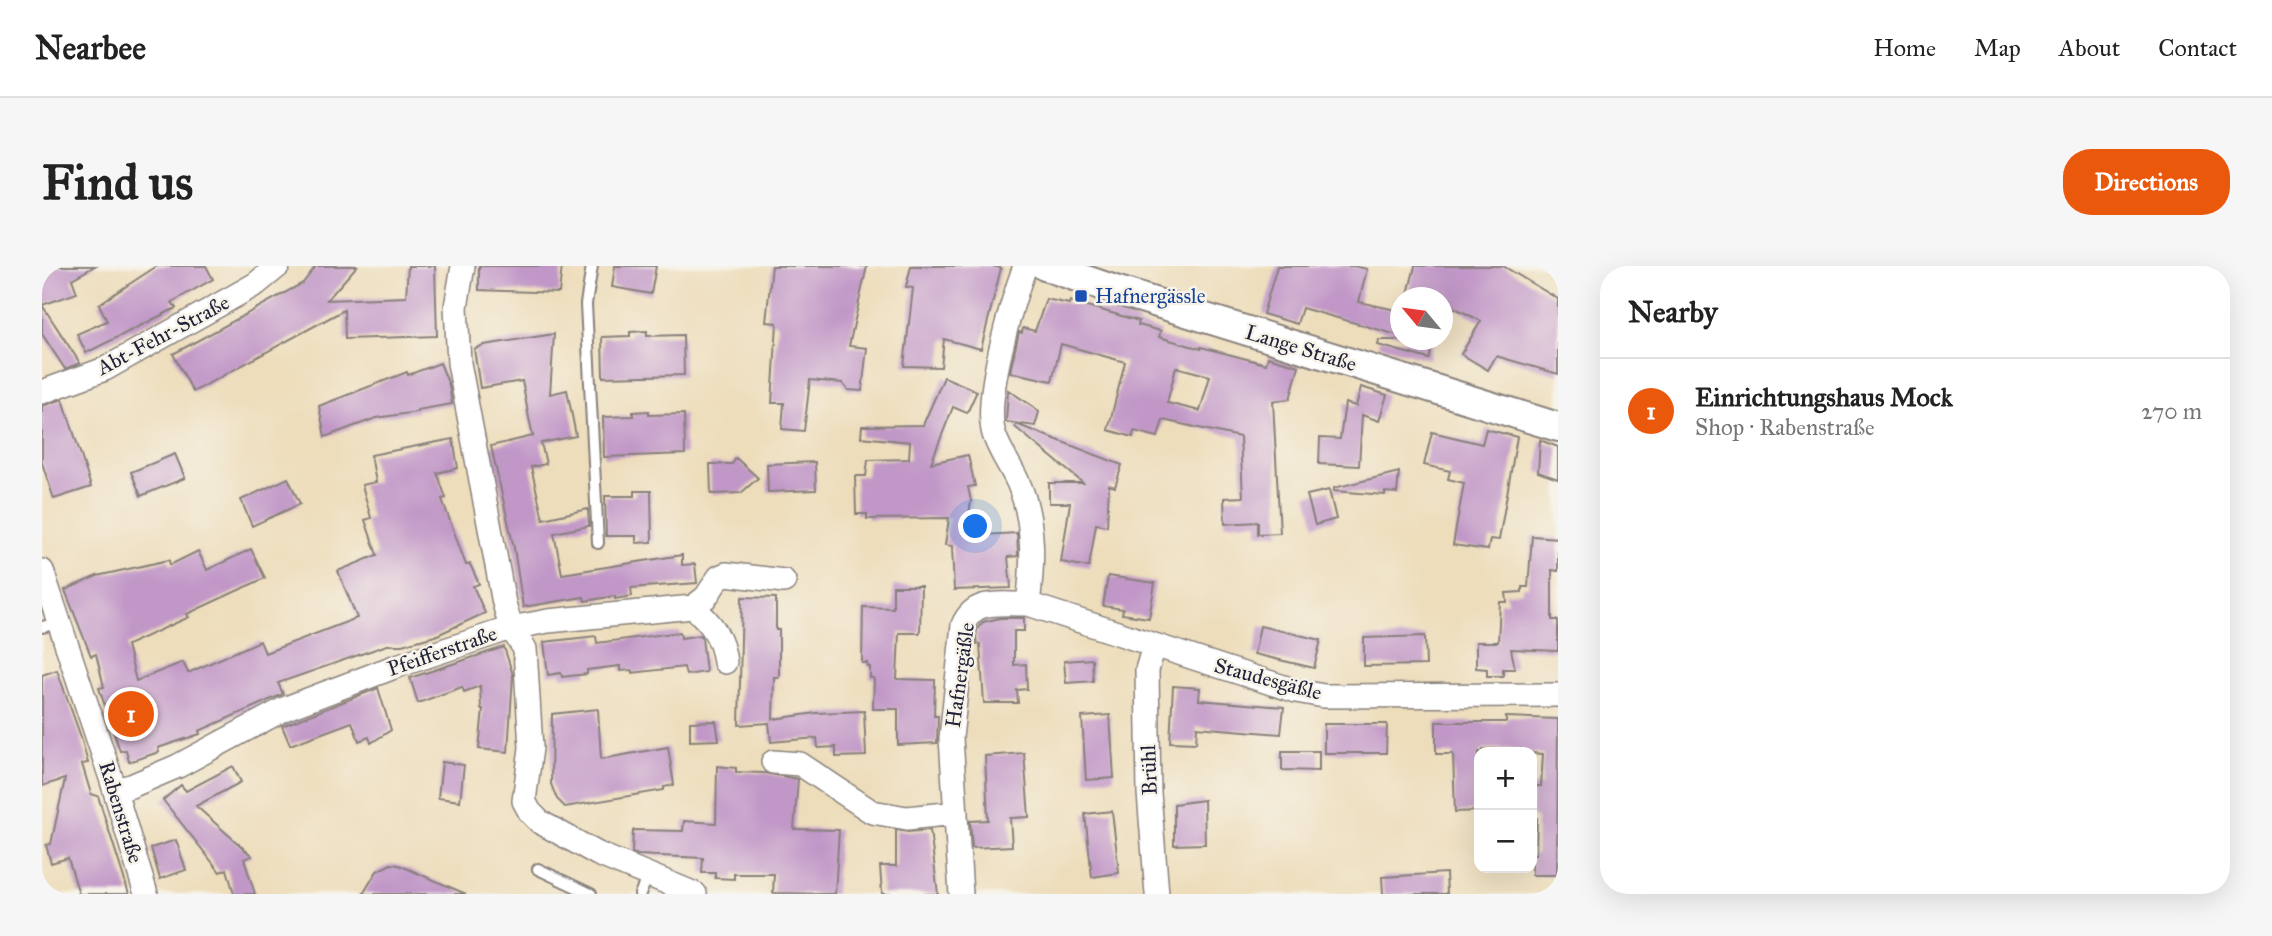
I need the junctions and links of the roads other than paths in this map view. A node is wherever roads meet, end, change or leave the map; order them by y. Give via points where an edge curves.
1 (278, 266) edge
2 (463, 266) edge
3 (592, 266) edge
4 (1025, 266) edge
5 (1045, 266) edge
6 (42, 392) edge
7 (1558, 427) edge
8 (598, 544) dead end
9 (42, 571) edge
10 (784, 581) dead end
11 (1028, 604) junction
12 (693, 607) junction
13 (50, 625) edge
14 (511, 628) junction
15 (1154, 646) junction
16 (725, 662) dead end
17 (1558, 695) edge
18 (773, 762) dead end
19 (115, 790) junction
20 (956, 813) junction
21 (538, 869) dead end
22 (644, 885) edge
23 (682, 892) edge
24 (146, 894) edge
25 (591, 894) edge
26 (961, 894) edge
27 (1157, 894) edge

1 - 6 street, Abt-Fehr-Straße via 256,284 105,369
2 - 14 street, Pfeifferstraße via 456,307 459,363
3 - 8 lane via 586,304
4 - 11 street via 992,398 993,432 1030,521 1033,567
5 - 7 street, Lange Straße
9 - 13 street, Rabenstraße
10 - 12 street via 719,577
11 - 15 street, Staudesgäßle
11 - 20 street, Hafnergäßle via 978,605 963,625 951,738
12 - 14 street
12 - 16 street via 722,642
13 - 19 street, Rabenstraße
14 - 19 street, Pfeifferstraße via 284,709 178,766
14 - 22 street via 525,649 529,685 531,748 524,801 540,822
15 - 17 street, Staudesgäßle via 1324,696
15 - 27 street, Brühl via 1147,670 1147,697
18 - 20 street via 800,764 872,812 907,818
19 - 24 street, Rabenstraße
20 - 26 street, Hafnergäßle
21 - 25 lane
22 - 23 street

